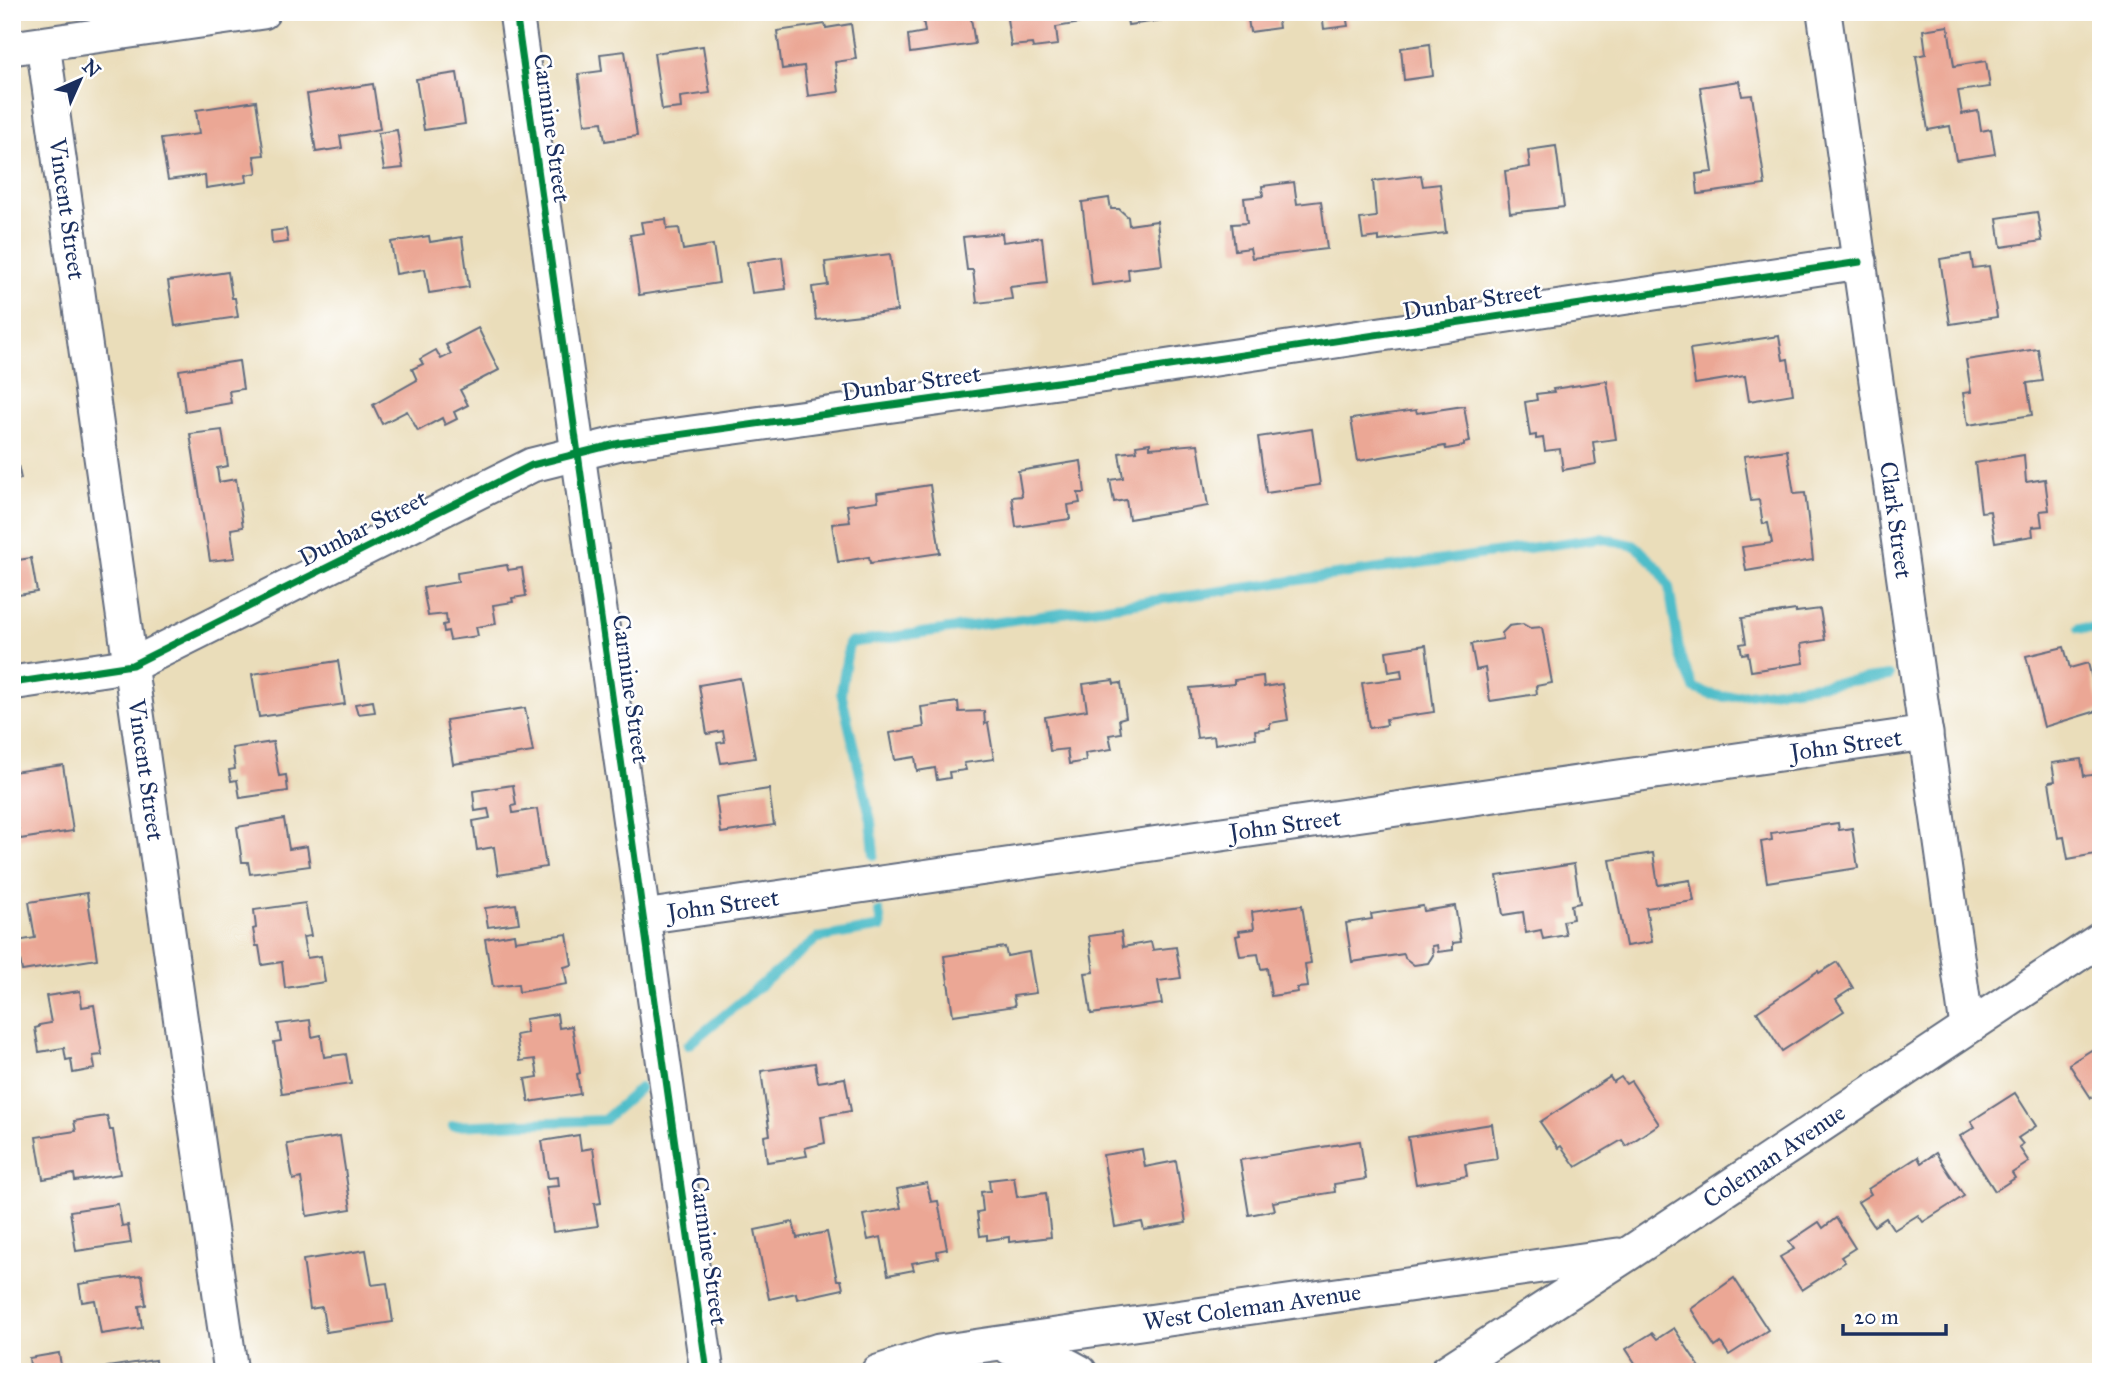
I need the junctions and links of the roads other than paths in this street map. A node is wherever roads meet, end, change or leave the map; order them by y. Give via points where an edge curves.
1 (262, 12) edge
2 (516, 12) edge
3 (1824, 12) edge
4 (28, 46) edge
5 (1860, 262) junction
6 (578, 454) junction
7 (132, 665) junction
8 (12, 683) edge
9 (1926, 733) junction
10 (643, 917) junction
11 (2101, 939) edge
12 (1967, 1027) junction
13 (1628, 1254) junction
14 (986, 1345) junction
15 (232, 1372) edge
16 (707, 1372) edge
17 (878, 1372) edge
18 (1080, 1372) edge
19 (1446, 1372) edge

1 - 4 street
2 - 6 street, Carmine Street
3 - 5 street, Clark Street
4 - 7 street, Vincent Street
5 - 6 street, Dunbar Street via 1136,372 620,443
5 - 9 street, Clark Street
6 - 7 street, Dunbar Street via 532,465
6 - 10 street, Carmine Street
7 - 8 street, Dunbar Street
7 - 15 street, Vincent Street
9 - 10 street, John Street
9 - 12 street, Clark Street
10 - 16 street, Carmine Street
11 - 12 street, Coleman Avenue
12 - 13 street, Coleman Avenue
13 - 14 street, West Coleman Avenue
13 - 19 street, Coleman Avenue
14 - 17 street, West Coleman Avenue via 939,1352
14 - 18 street via 1033,1351

